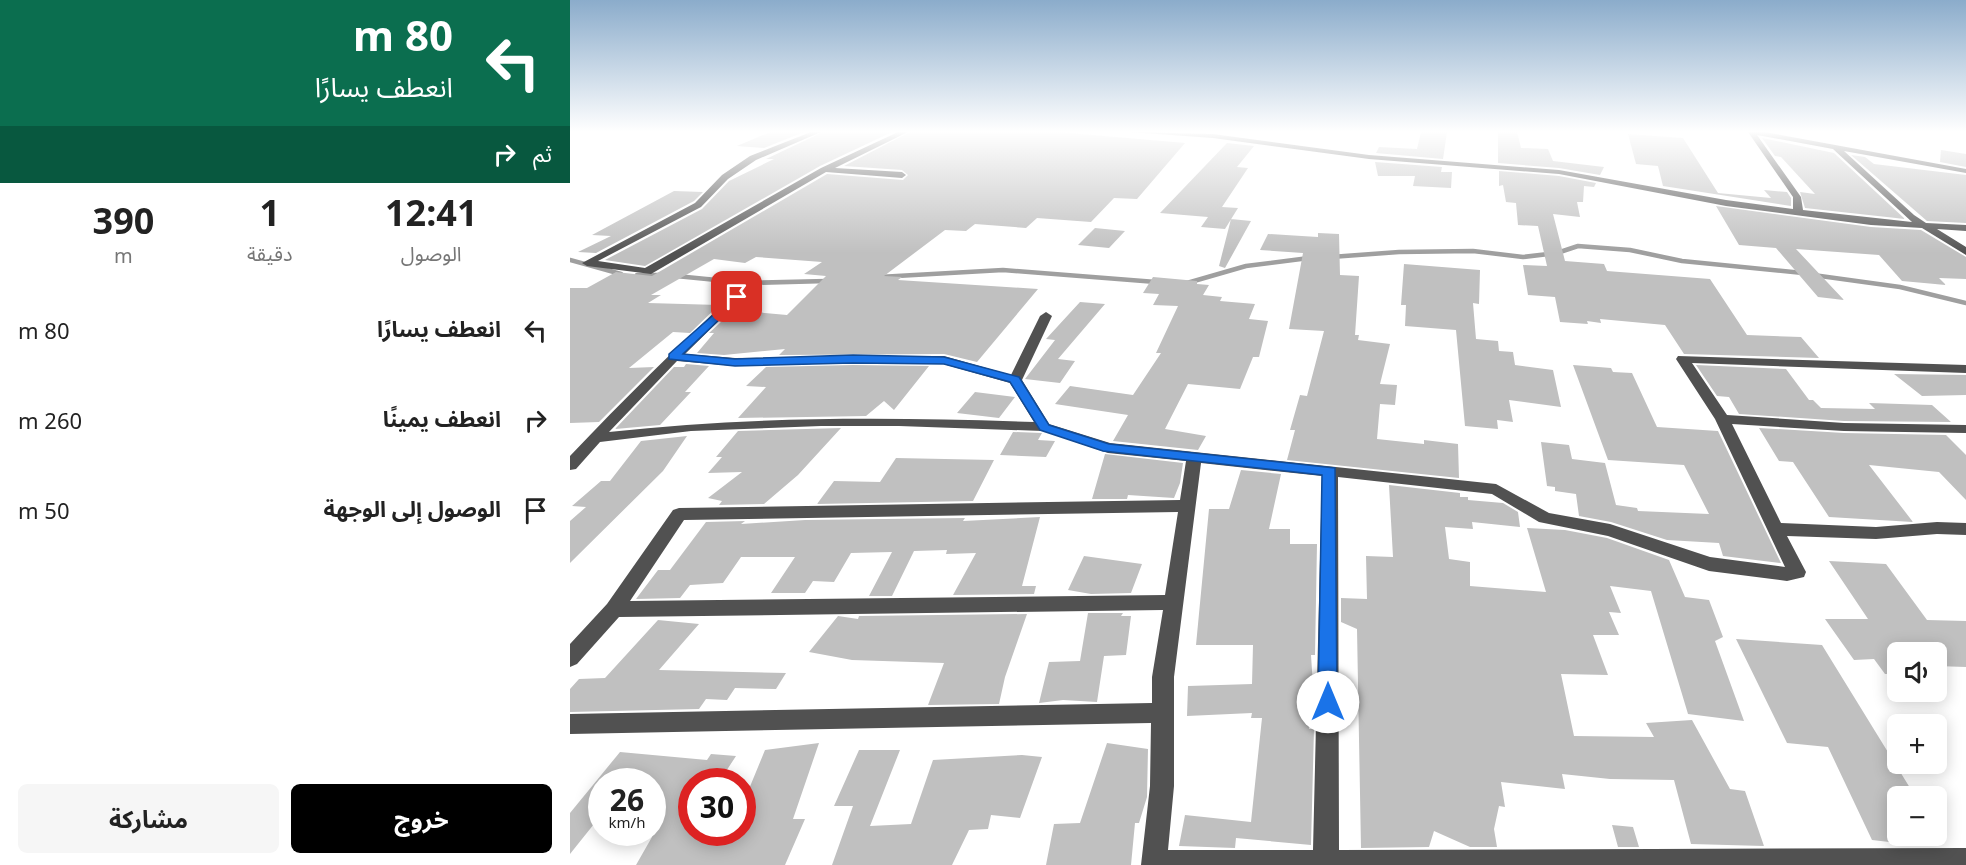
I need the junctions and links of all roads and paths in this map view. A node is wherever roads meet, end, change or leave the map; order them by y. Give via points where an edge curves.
1 (731, 172) edge
2 (820, 172) edge
3 (861, 172) edge
4 (1561, 172) edge
5 (1780, 172) edge
6 (1861, 172) edge
7 (902, 175) dead end
8 (1798, 212) junction
9 (1927, 227) junction
10 (1966, 228) edge
11 (1966, 252) edge
12 (737, 297) dead end
13 (1046, 316) dead end
14 (674, 357) junction
15 (1966, 369) edge
16 (1015, 380) junction
17 (1722, 419) junction
18 (1044, 427) junction
19 (1966, 429) edge
20 (595, 438) junction
21 (1194, 457) junction
22 (570, 465) edge
23 (1330, 471) junction
24 (1186, 506) junction
25 (1775, 529) junction
26 (1966, 529) edge
27 (1173, 602) junction
28 (614, 609) junction
29 (570, 658) edge
30 (1163, 713) junction
31 (570, 724) edge
32 (1966, 861) edge
33 (1326, 863) junction
34 (1155, 864) edge

1 - 2 street via 698,205 587,262 647,272
3 - 7 street
4 - 8 street
5 - 8 street via 1797,197
6 - 9 street
8 - 9 street
9 - 10 street
9 - 11 street
12 - 14 street
13 - 16 street
14 - 16 street via 735,362 944,360
14 - 20 street
15 - 17 street via 1683,359
16 - 18 street
17 - 19 street
17 - 25 street
18 - 20 street via 821,422 691,427
18 - 21 street via 1108,448
20 - 22 street
21 - 23 street
21 - 24 street
23 - 25 street via 1496,489 1545,518 1610,530 1709,564 1797,572
23 - 33 street
24 - 27 street
24 - 28 street via 679,514
25 - 26 street via 1875,533
27 - 28 street
27 - 30 street via 1163,677
28 - 29 street
30 - 31 street
30 - 34 street
32 - 33 street
33 - 34 street

